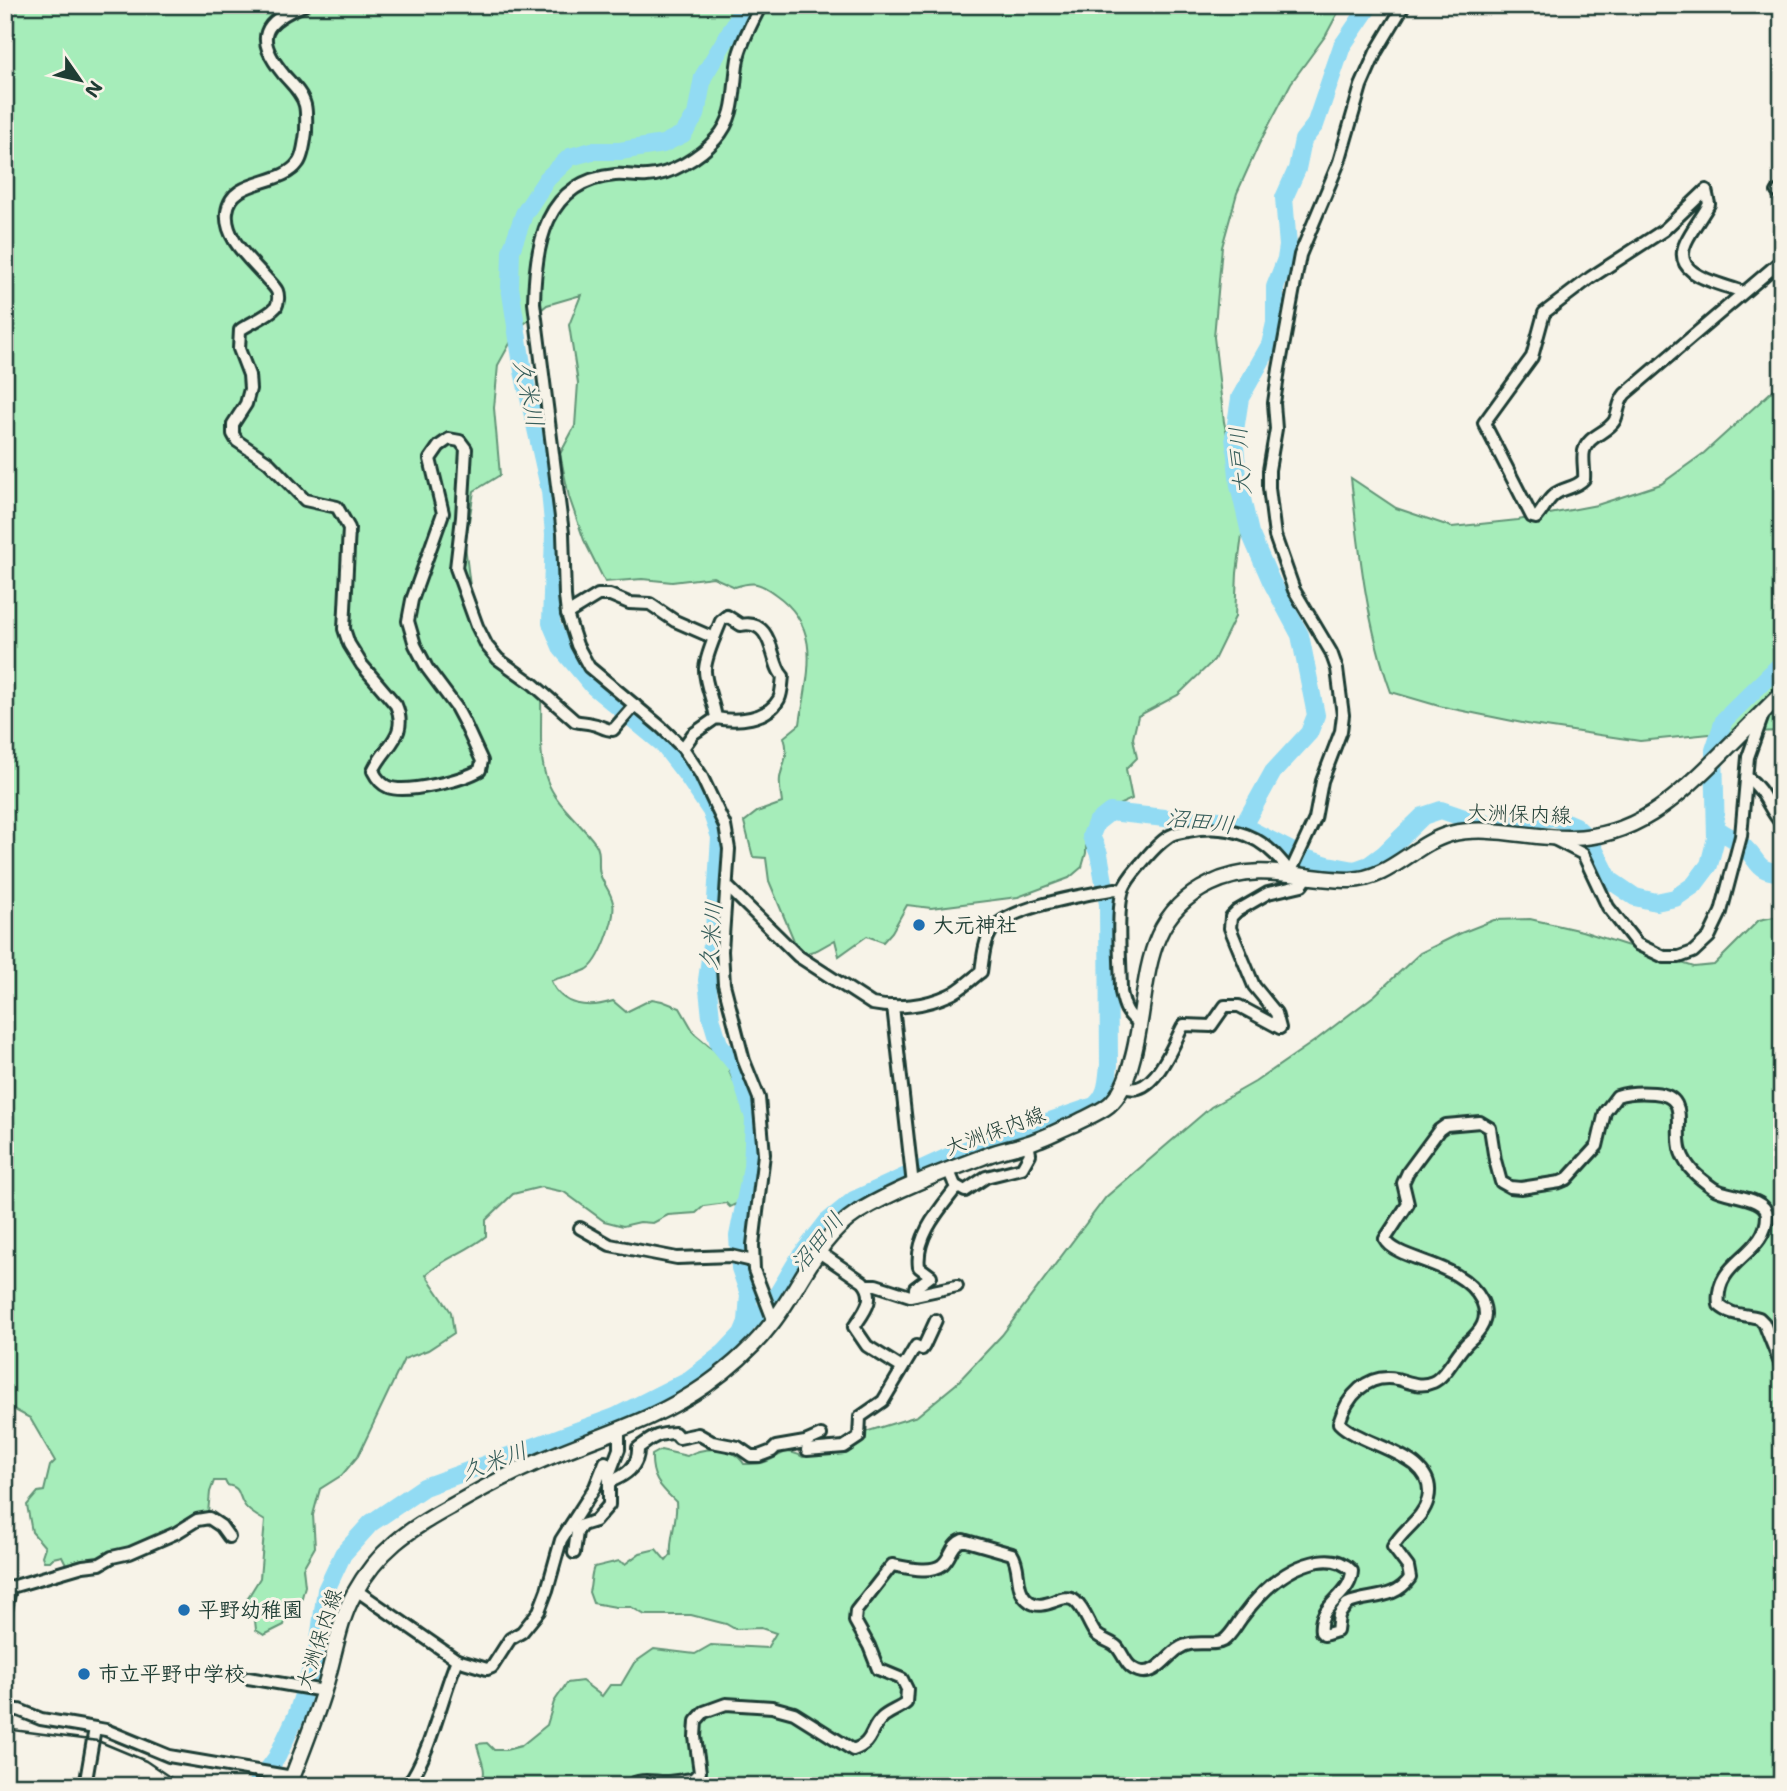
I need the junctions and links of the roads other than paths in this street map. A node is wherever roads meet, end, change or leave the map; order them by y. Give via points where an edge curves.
1 (304, 5) edge
2 (761, 5) edge
3 (1404, 5) edge
4 (1782, 260) edge
5 (1743, 292) junction
6 (567, 614) junction
7 (714, 638) junction
8 (1782, 693) edge
9 (633, 707) junction
10 (1765, 709) junction
11 (716, 718) junction
12 (683, 748) junction
13 (1747, 777) junction
14 (1782, 824) edge
15 (1550, 838) junction
16 (1293, 867) junction
17 (1309, 875) junction
18 (728, 887) junction
19 (1119, 890) junction
20 (893, 1006) junction
21 (1140, 1023) junction
22 (1123, 1086) junction
23 (1028, 1143) junction
24 (949, 1171) junction
25 (913, 1182) junction
26 (956, 1186) junction
27 (580, 1228) dead end
28 (818, 1252) junction
29 (753, 1261) junction
30 (866, 1285) junction
31 (957, 1286) dead end
32 (915, 1295) junction
33 (773, 1319) junction
34 (936, 1320) dead end
35 (1782, 1367) edge
36 (902, 1368) junction
37 (619, 1431) junction
38 (821, 1434) dead end
39 (807, 1450) dead end
40 (605, 1462) dead end
41 (609, 1482) junction
42 (229, 1537) dead end
43 (574, 1553) dead end
44 (356, 1590) junction
45 (5, 1616) edge
46 (457, 1660) junction
47 (248, 1678) dead end
48 (321, 1691) junction
49 (5, 1710) edge
50 (95, 1728) junction
51 (288, 1779) edge
52 (85, 1786) edge
53 (407, 1786) edge
54 (629, 1786) edge

1 - 9 street via 269,24 265,37 282,73 305,105 300,162 287,173 239,191 230,200 227,213 236,243 277,291 278,303 240,330 239,349 250,389 233,424 233,434 305,500 337,507 349,528 344,629 349,644 401,716 401,727 373,771 387,787 406,788 468,777 480,770 482,761 464,722 427,668 408,621 443,513 430,459 449,439 466,449 456,568 486,646 575,721 613,730
2 - 6 street via 739,55 733,110 717,139 668,171 612,175 572,189 562,198 540,241 534,303 562,524
3 - 16 street via 1361,86 1339,162 1300,255 1274,403 1276,429 1269,488 1275,536 1294,590 1331,652 1342,705 1341,730 1325,770 1315,819
4 - 5 street
5 - 5 street via 1625,394 1615,420 1584,450 1584,479 1553,495 1542,513 1532,517 1484,424 1532,357 1544,313 1664,230 1706,190 1709,204 1685,243 1683,264 1694,274
6 - 7 street via 598,595 610,595 629,603 650,604
6 - 9 street via 589,667
7 - 11 street via 705,668
7 - 11 street via 727,617 758,628 774,650 783,676 779,699 767,711 749,719
8 - 10 main road, 大洲保内線
9 - 12 street
10 - 13 street via 1748,757
10 - 15 main road, 大洲保内線 via 1678,795 1643,821 1595,837
11 - 12 street via 693,734
12 - 18 street via 725,826
13 - 14 street via 1766,796
13 - 15 street via 1741,836 1721,912 1709,937 1693,952 1679,957 1664,957 1637,944 1608,907 1584,854
15 - 17 main road, 大洲保内線 via 1468,831 1428,843 1386,872 1368,878
16 - 17 main road, 大洲保内線
16 - 19 street via 1244,834 1204,828 1169,836
16 - 21 main road, 大洲保内線 via 1235,874 1204,887 1179,906 1155,941
17 - 22 street via 1302,885 1261,897 1237,911 1230,921 1249,976 1276,1013 1280,1028 1239,1006 1225,1006 1211,1026 1184,1025 1153,1079 1139,1088
18 - 20 street via 797,956 872,1004
18 - 29 street via 724,984 759,1098 764,1154
19 - 20 street via 1033,906 998,923 986,942 981,972 951,995 923,1004
19 - 21 street via 1121,992 1131,1018
20 - 25 street
21 - 22 main road, 大洲保内線
22 - 23 main road, 大洲保内線 via 1110,1104 1094,1114
23 - 24 main road, 大洲保内線
23 - 26 street via 1030,1154 1022,1168 986,1177 965,1191
24 - 25 main road, 大洲保内線
24 - 26 street
25 - 28 main road, 大洲保内線 via 844,1222
26 - 32 street via 920,1244 919,1266 931,1276 915,1288
27 - 29 street via 610,1245 677,1258 731,1256
28 - 30 street
28 - 33 main road, 大洲保内線
29 - 33 street
30 - 32 street
30 - 36 street via 868,1306 854,1327 867,1346
31 - 32 street
33 - 37 main road, 大洲保内線 via 755,1343 705,1386
34 - 36 street via 922,1349 915,1346
35 - 54 street via 1764,1323 1726,1311 1717,1294 1723,1276 1759,1240 1767,1211 1756,1201 1720,1192 1696,1176 1681,1150 1679,1111 1669,1095 1640,1092 1617,1096 1605,1112 1597,1146 1567,1179 1548,1185 1510,1187 1501,1182 1490,1128 1480,1122 1446,1125 1408,1172 1403,1183 1408,1204 1385,1239 1388,1245 1459,1277 1485,1308 1482,1329 1434,1382 1371,1380 1358,1389 1339,1423 1412,1462 1428,1482 1422,1513 1393,1547 1408,1567 1410,1578 1405,1586 1388,1596 1347,1604 1339,1615 1337,1631 1324,1635 1321,1618 1349,1585 1352,1571 1340,1562 1312,1562 1270,1584 1226,1639 1185,1645 1144,1672 1129,1666 1118,1648 1096,1633 1073,1599 1030,1602 1021,1592 1012,1554 963,1540 934,1568 892,1565 856,1611 855,1620 878,1669 902,1679 907,1689 906,1703 885,1715 863,1746 853,1750 794,1713 726,1704 704,1712 696,1721 700,1772 693,1779 647,1780
36 - 39 street via 883,1401 859,1417 859,1437 844,1447
37 - 41 street
37 - 44 main road, 大洲保内線 via 532,1464 408,1530
38 - 41 street via 759,1456 698,1434 679,1438 664,1432 638,1448 638,1459 624,1478
40 - 46 street via 595,1487 561,1540 547,1590 532,1621 510,1639 487,1670
41 - 43 street via 609,1505 595,1521 582,1525
42 - 45 street via 209,1518 197,1520 100,1564 8,1588
44 - 46 street
44 - 48 main road, 大洲保内線
46 - 53 street via 423,1757
47 - 48 street
48 - 51 main road, 大洲保内線
49 - 50 street
50 - 51 street via 169,1756
50 - 52 street

